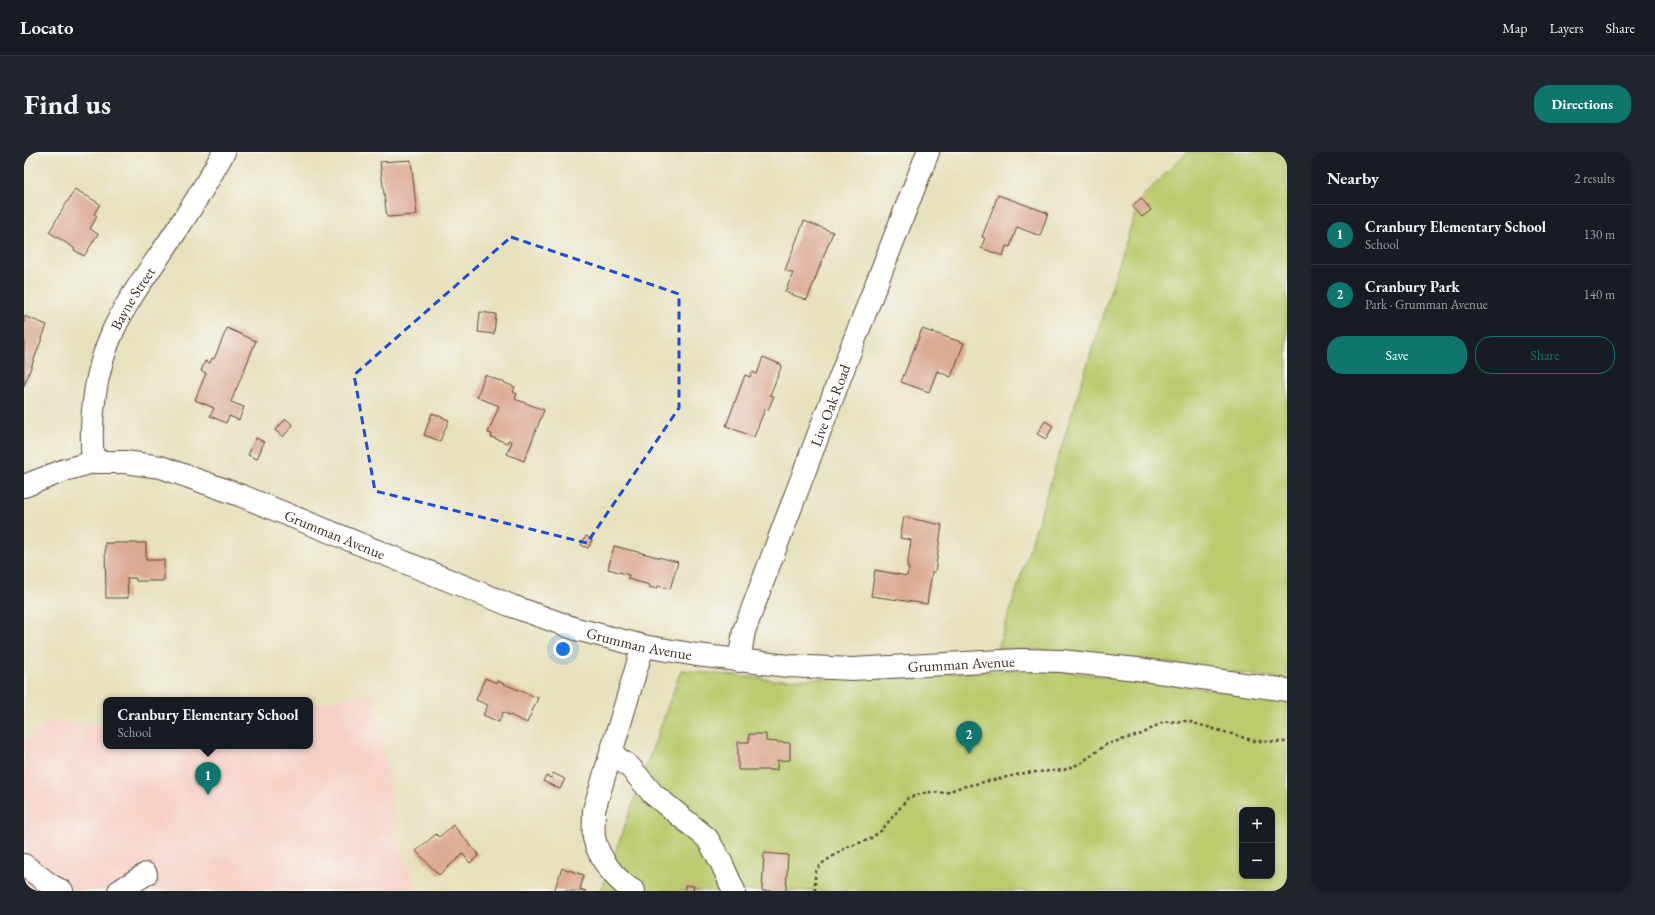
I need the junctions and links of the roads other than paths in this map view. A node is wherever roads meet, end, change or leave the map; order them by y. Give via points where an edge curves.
1 (224, 152) edge
2 (928, 152) edge
3 (93, 462) junction
4 (24, 486) edge
5 (643, 646) junction
6 (739, 661) junction
7 (1287, 690) edge
8 (611, 754) junction
9 (24, 865) edge
10 (146, 874) dead end
11 (62, 891) edge
12 (119, 891) edge
13 (634, 891) edge
14 (734, 891) edge

1 - 3 street, Bayne Street via 113,331 96,386 90,437
2 - 6 street, Live Oak Road via 744,631
3 - 4 street, Grumman Avenue
3 - 5 street, Grumman Avenue via 125,462 161,467 242,496 526,611 576,629
5 - 6 street, Grumman Avenue
5 - 8 street
6 - 7 street, Grumman Avenue via 852,670 1014,660 1061,661
8 - 13 street via 594,810 594,838 613,874
8 - 14 street via 629,766 653,794 707,838
9 - 11 street
10 - 12 street

